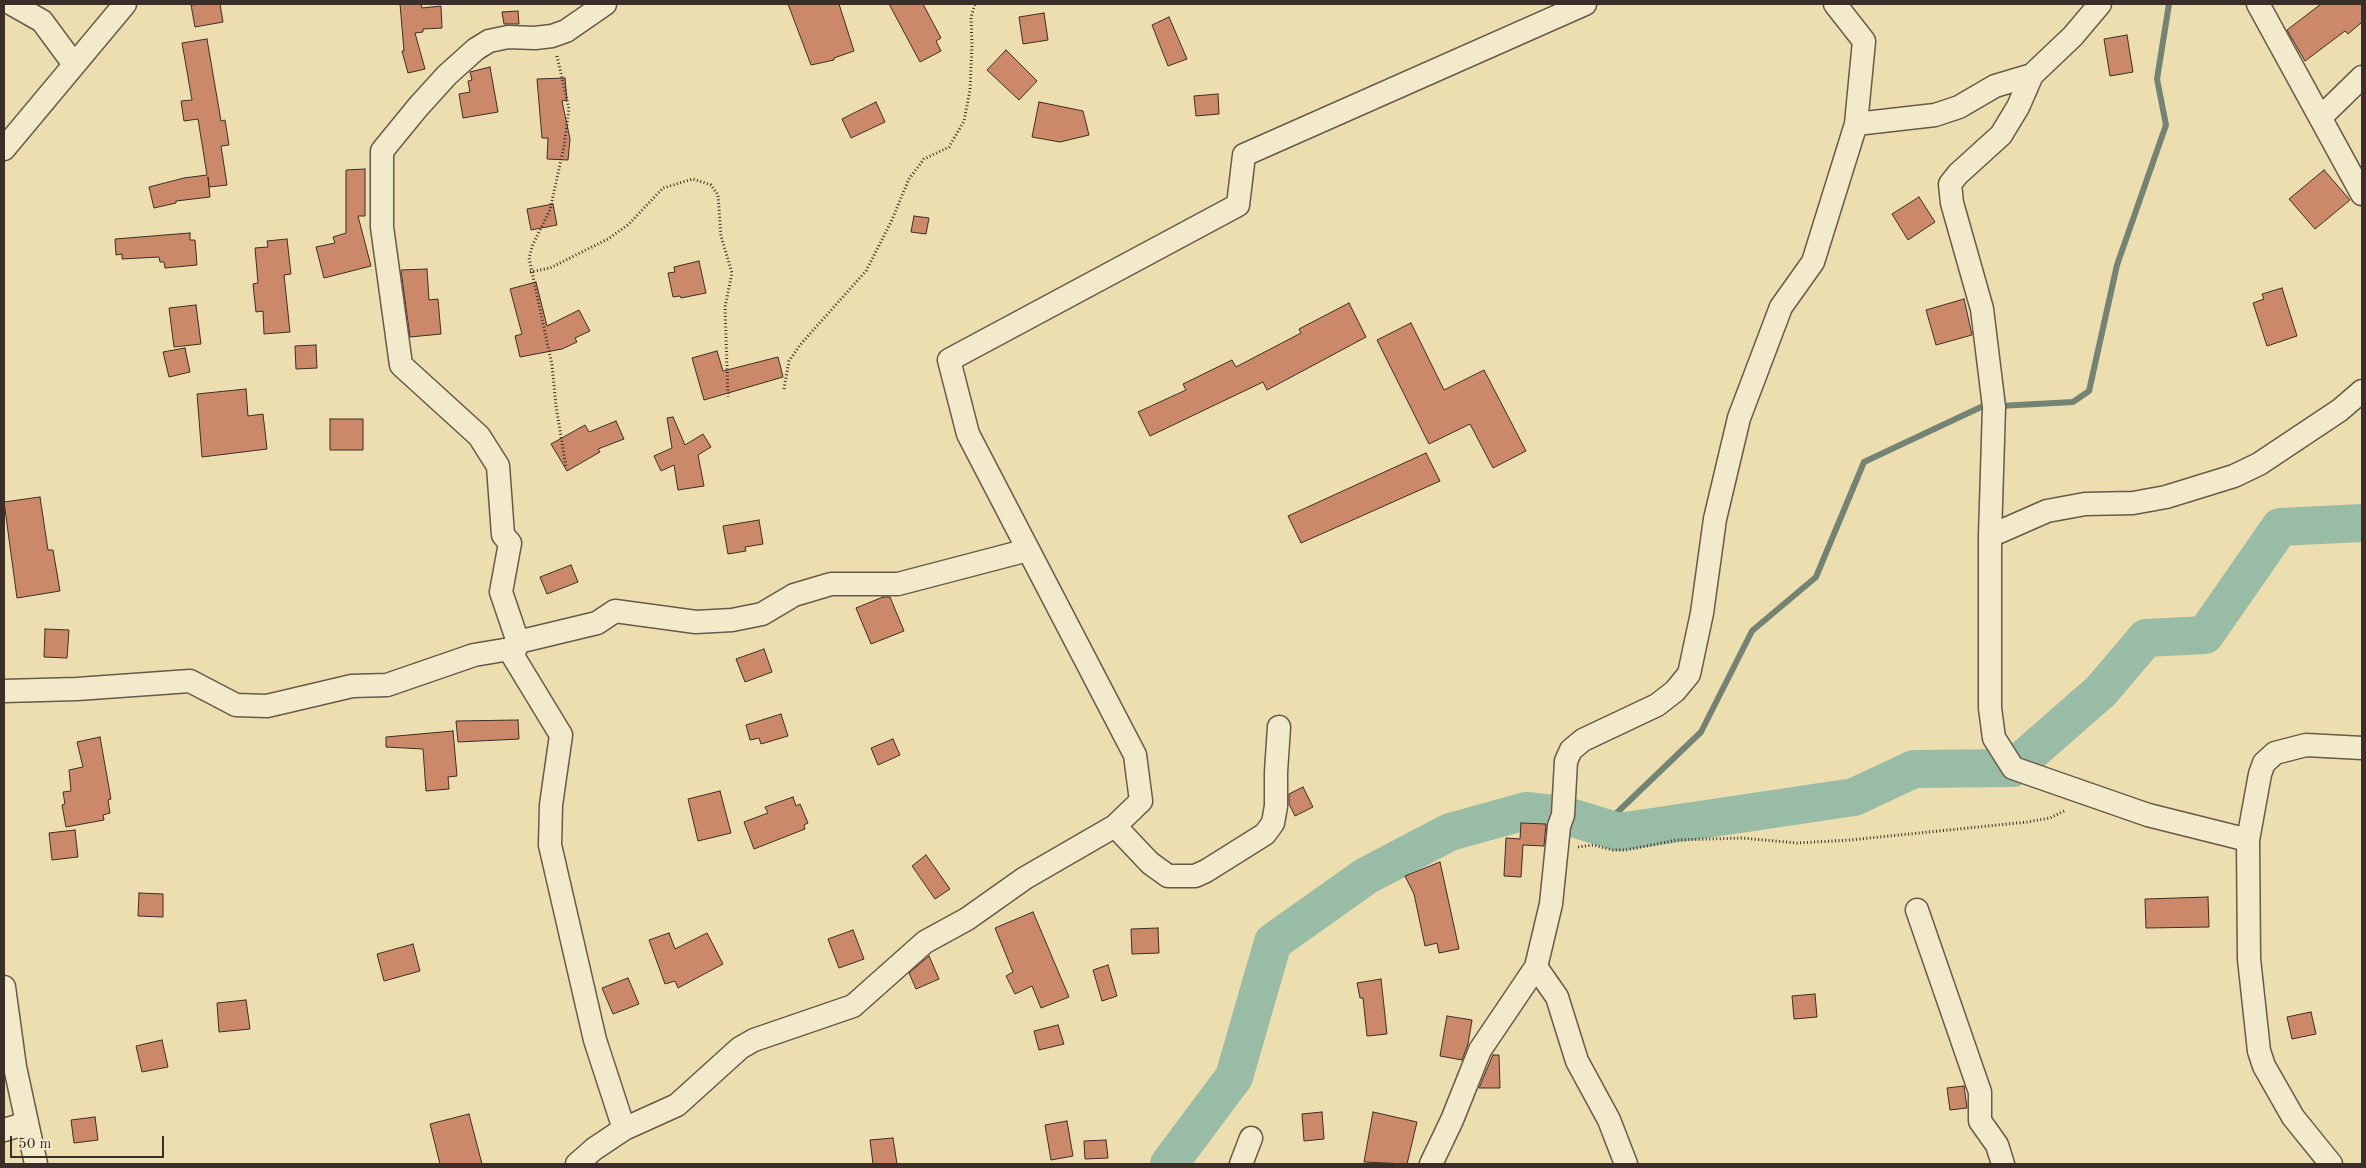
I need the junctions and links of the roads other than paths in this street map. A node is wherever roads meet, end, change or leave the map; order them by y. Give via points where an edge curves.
1 (12, 4) edge
2 (125, 4) edge
3 (605, 4) edge
4 (1835, 4) edge
5 (2100, 4) edge
6 (2258, 4) edge
7 (1577, 5) edge
8 (73, 64) junction
9 (2032, 75) junction
10 (2362, 77) edge
11 (2320, 117) junction
12 (1856, 124) junction
13 (4, 149) edge
14 (2362, 194) edge
15 (2362, 391) edge
16 (1990, 536) junction
17 (1028, 550) junction
18 (517, 645) junction
19 (4, 691) edge
20 (1279, 727) dead end
21 (2362, 748) edge
22 (1115, 826) junction
23 (2248, 840) junction
24 (1917, 910) dead end
25 (1536, 967) junction
26 (4, 987) edge
27 (27, 1123) junction
28 (624, 1129) junction
29 (4, 1130) edge
30 (1251, 1138) dead end
31 (36, 1164) edge
32 (577, 1164) edge
33 (1241, 1164) edge
34 (1431, 1164) edge
35 (1626, 1164) edge
36 (2003, 1164) edge
37 (2331, 1164) edge

1 - 8 street via 42,21
2 - 8 street
3 - 18 street via 566,31 552,36 508,37 476,49 423,100 382,151 382,227 400,365 479,436 498,466 502,535 510,543 501,592
4 - 12 street via 1864,41
5 - 9 street via 2073,36
6 - 11 street
7 - 17 street via 1244,155 1238,205 949,360 968,434
8 - 13 street
9 - 12 street via 1995,86 1959,107 1935,115
9 - 16 street via 2001,135 1950,184 1952,203 1982,308 1994,407
10 - 11 street
11 - 14 street
12 - 25 street via 1813,262 1781,307 1738,418 1715,519 1702,612 1688,674 1675,691 1657,704 1583,740 1571,750 1566,761 1563,815 1551,904
15 - 16 street via 2340,410 2259,464 2234,476 2166,497 2133,503 2085,504 2047,511
16 - 23 street via 1990,708 1994,738 2013,768 2148,814
17 - 18 street via 898,584 831,584 794,595 762,614 732,620 696,622 615,611 597,623
17 - 22 street via 1135,755 1141,801
18 - 19 street via 387,684 352,686 267,706 236,705 190,681 78,690
18 - 28 street via 513,656 561,735 551,805 550,845 595,1040
20 - 22 street via 1274,823 1265,834 1214,867 1195,876 1168,876 1150,863
21 - 23 street via 2306,745 2275,753 2264,763 2260,774
22 - 28 street via 1025,878 967,919 924,942 853,1006 754,1040 740,1048 677,1105
23 - 37 street via 2249,959 2259,1051 2293,1117
24 - 36 street via 1980,1092 1980,1121 1997,1145
25 - 34 street via 1480,1050
25 - 35 street via 1556,997 1577,1061 1609,1120
26 - 27 street
27 - 29 street
27 - 31 street
28 - 32 street
30 - 33 street

